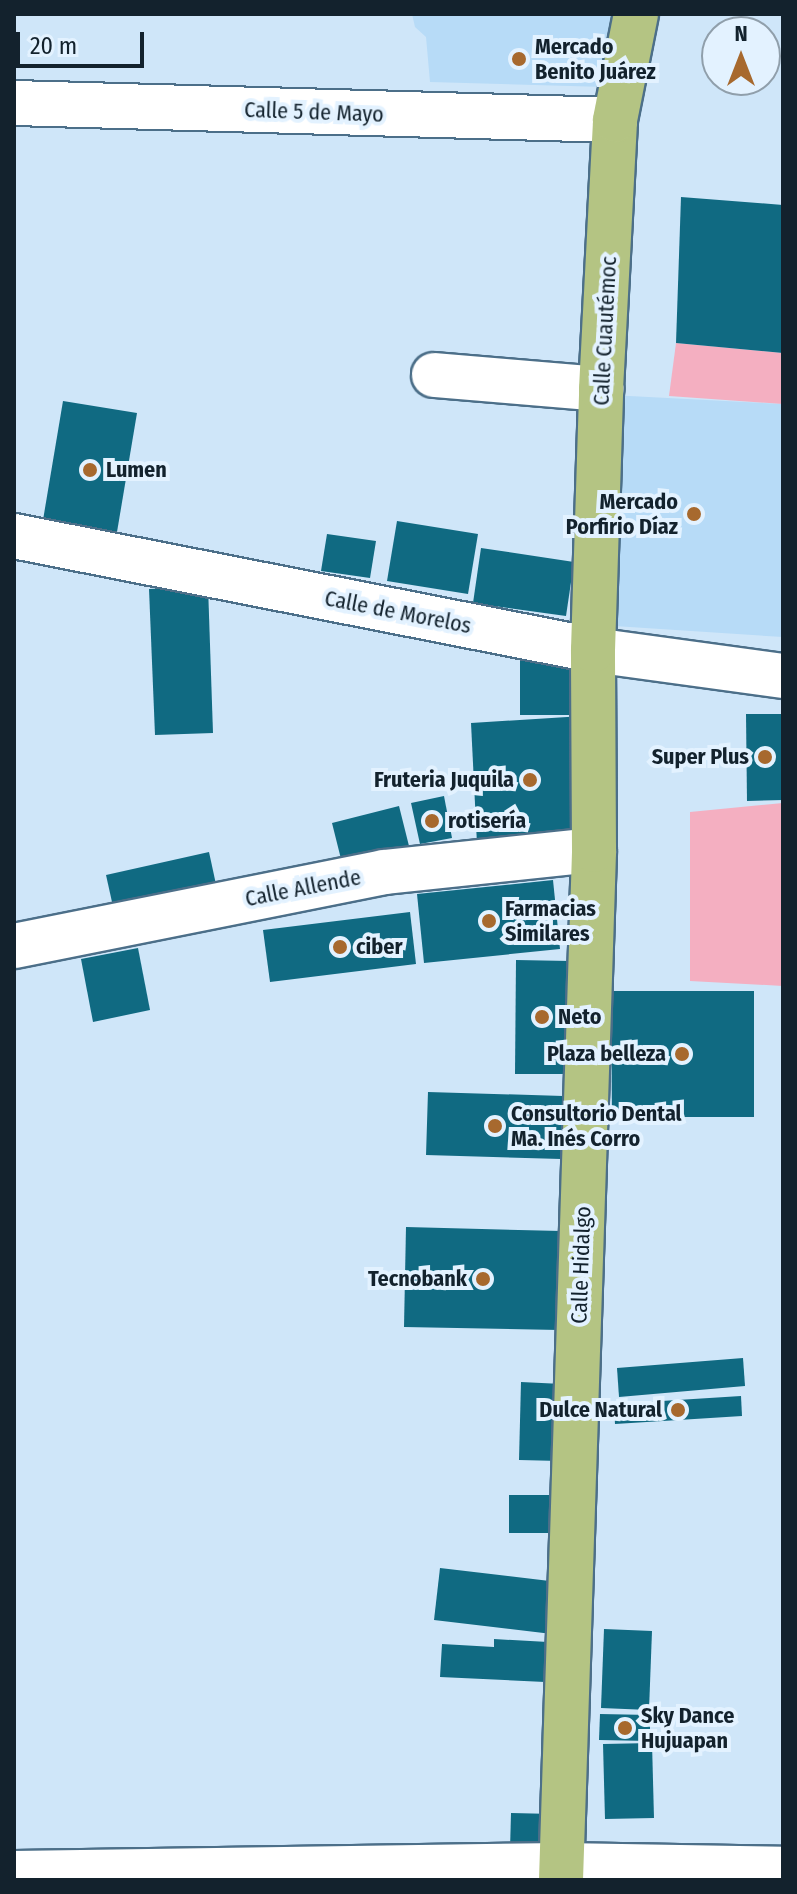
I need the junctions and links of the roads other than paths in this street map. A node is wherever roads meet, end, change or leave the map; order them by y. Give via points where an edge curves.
1 (636, 14) edge
2 (14, 103) edge
3 (615, 120) junction
4 (434, 375) dead end
5 (601, 389) junction
6 (14, 536) edge
7 (593, 650) junction
8 (783, 676) edge
9 (594, 850) junction
10 (14, 946) edge
11 (783, 1869) edge
12 (562, 1872) edge
13 (14, 1873) edge

1 - 3 main road, Calle Cuautémoc
2 - 3 street, Calle 5 de Mayo
3 - 5 main road, Calle Cuautémoc
4 - 5 street
5 - 7 main road, Calle Cuautémoc
6 - 7 street, Calle de Morelos
7 - 8 street, Calle de Morelos
7 - 9 main road, Calle Hidalgo
9 - 10 street, Calle Allende via 384,872
9 - 12 main road, Calle Hidalgo
11 - 12 street
12 - 13 street

